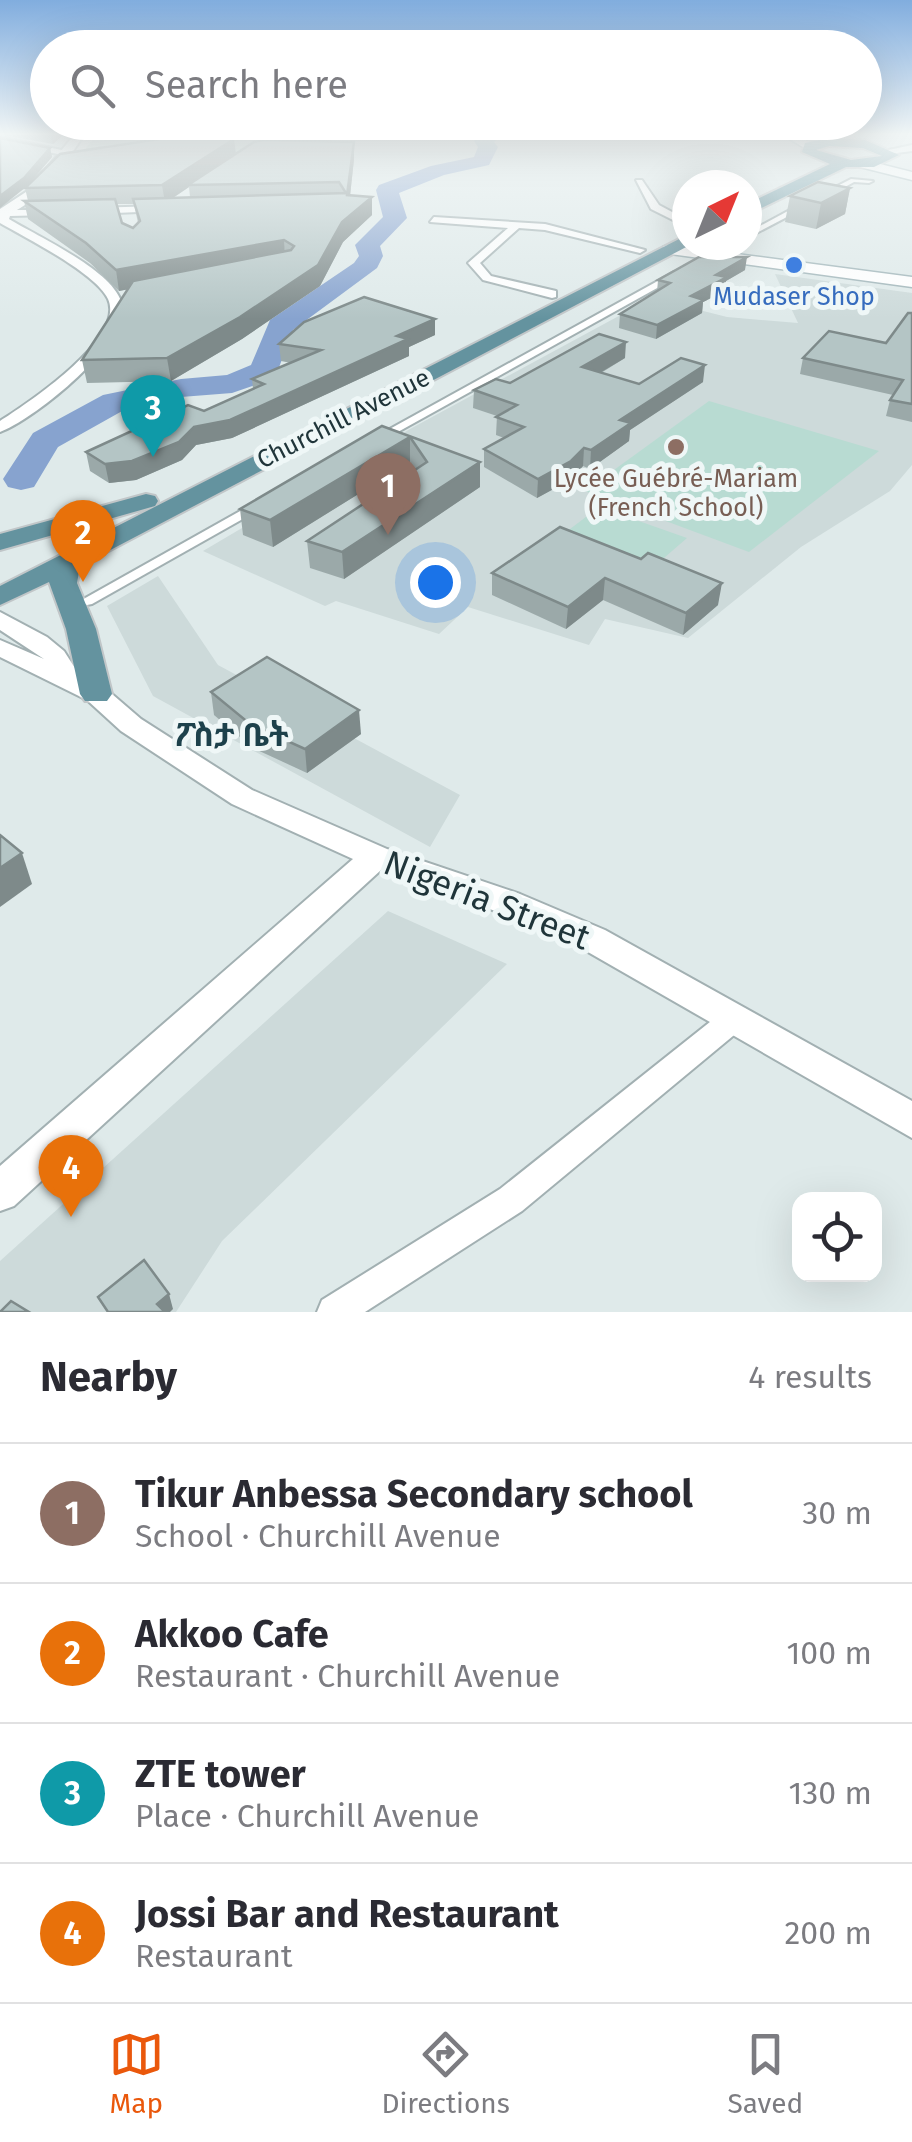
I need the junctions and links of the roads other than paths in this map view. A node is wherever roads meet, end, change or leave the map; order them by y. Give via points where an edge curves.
1 (26, 196) edge
2 (649, 196) edge
3 (822, 196) edge
4 (168, 209) edge
5 (125, 210) junction
6 (672, 216) edge
7 (3, 217) edge
8 (588, 218) dead end
9 (434, 220) dead end
10 (518, 224) junction
11 (130, 228) edge
12 (762, 228) edge
13 (672, 233) edge
14 (603, 240) junction
15 (672, 248) edge
16 (640, 250) junction
17 (702, 260) edge
18 (740, 260) edge
19 (912, 282) edge
20 (552, 294) junction
21 (0, 428) edge
22 (367, 445) edge
23 (268, 500) edge
24 (146, 501) junction
25 (0, 542) edge
26 (67, 562) junction
27 (0, 574) edge
28 (0, 597) edge
29 (87, 601) dead end
30 (0, 619) edge
31 (0, 647) edge
32 (67, 676) junction
33 (96, 694) junction
34 (376, 857) junction
35 (735, 1018) junction
36 (912, 1121) edge
37 (0, 1192) edge
38 (334, 1312) edge

1 - 7 street
2 - 6 street
3 - 12 street
4 - 5 street
5 - 7 street
5 - 11 street
7 - 21 street via 121,298 101,344
8 - 14 street
9 - 10 street
10 - 14 street
10 - 20 street via 474,263 488,278
13 - 16 main road, Churchill Avenue
14 - 16 street
15 - 26 main road, Churchill Avenue
16 - 20 main road, Churchill Avenue
17 - 22 street
18 - 19 main road
20 - 24 main road, Churchill Avenue
23 - 29 street
24 - 25 main road
24 - 27 main road, Churchill Avenue
26 - 28 main road, Churchill Avenue
26 - 33 main road via 63,584
30 - 32 street, Nigeria Street via 44,644
31 - 32 street, Nigeria Street
32 - 33 street, Nigeria Street
33 - 34 street, Nigeria Street via 130,725 242,797
34 - 35 street, Nigeria Street via 594,940
34 - 37 street
35 - 36 street, Nigeria Street
35 - 38 street via 511,1200

